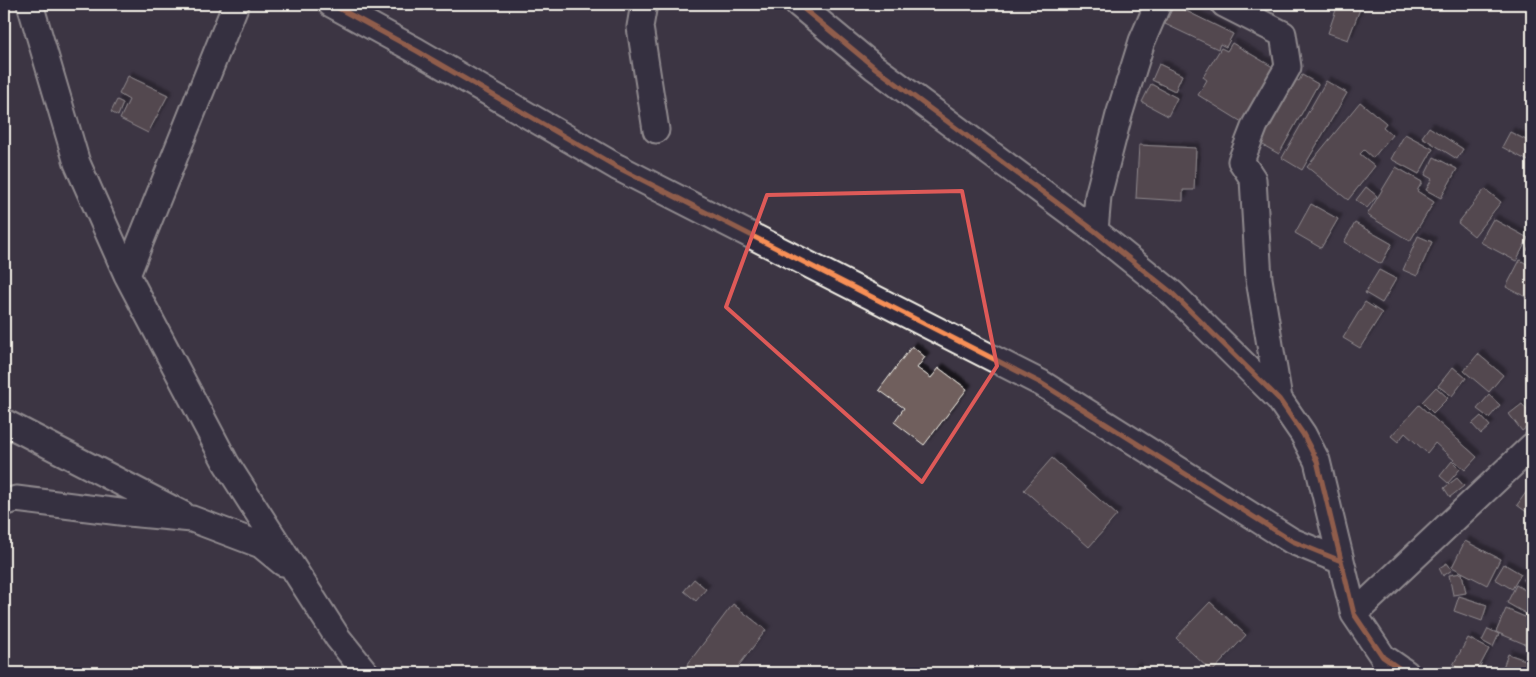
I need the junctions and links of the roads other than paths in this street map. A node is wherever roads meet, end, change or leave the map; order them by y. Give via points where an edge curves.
1 (30, 4) edge
2 (236, 4) edge
3 (330, 4) edge
4 (644, 4) edge
5 (798, 4) edge
6 (1158, 4) edge
7 (1224, 4) edge
8 (656, 130) dead end
9 (1095, 231) junction
10 (127, 275) junction
11 (1279, 399) junction
12 (4, 422) edge
13 (1532, 446) edge
14 (4, 503) edge
15 (192, 519) junction
16 (1341, 561) junction
17 (298, 574) junction
18 (1354, 614) junction
19 (366, 673) edge
20 (1406, 673) edge

1 - 10 street via 77,163
2 - 10 street
3 - 16 street via 617,167 1042,383 1292,540
4 - 8 street via 640,27
5 - 9 street via 874,67
6 - 9 street via 1142,41 1119,115 1098,196
7 - 11 street via 1284,34 1288,67 1255,125 1241,161 1253,179 1259,279
9 - 11 street via 1172,293
10 - 17 street via 226,463
11 - 16 street via 1303,434 1316,462
12 - 15 street
13 - 18 street
14 - 15 street via 16,499
15 - 17 street via 261,544
16 - 18 street
17 - 19 street via 338,638
18 - 20 street via 1383,657

